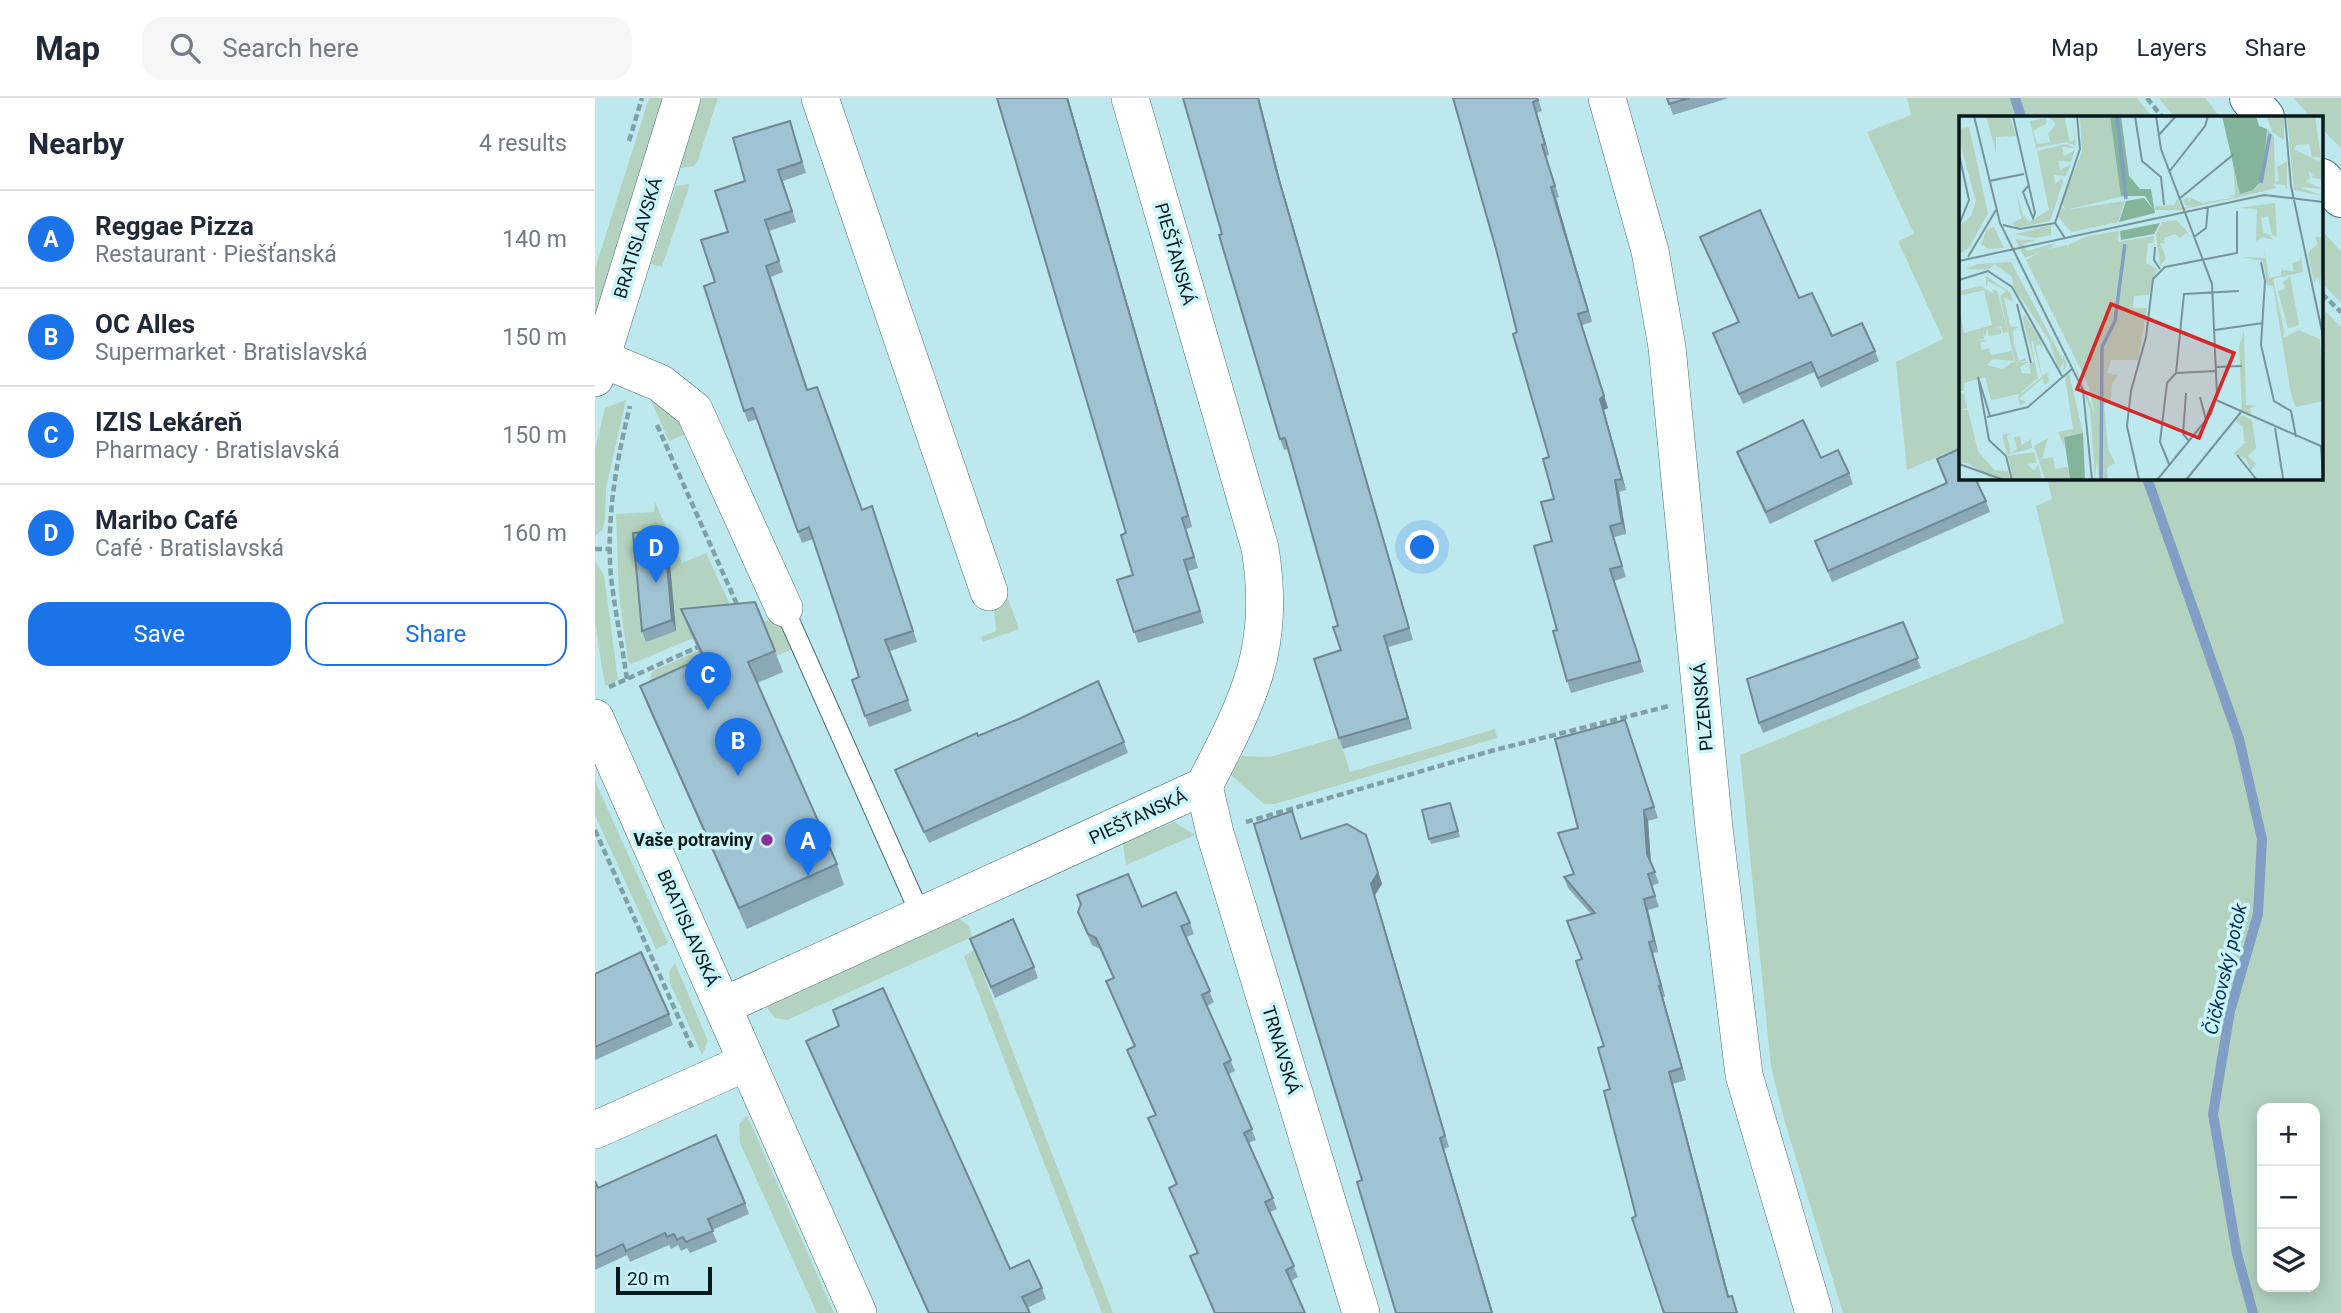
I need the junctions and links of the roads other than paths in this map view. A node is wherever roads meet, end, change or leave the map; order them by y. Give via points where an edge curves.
1 (682, 98) edge
2 (820, 98) edge
3 (1130, 98) edge
4 (1607, 98) edge
5 (2249, 98) edge
6 (2264, 116) edge
7 (2323, 179) edge
8 (2341, 198) edge
9 (616, 372) edge
10 (989, 592) dead end
11 (784, 608) joint
12 (600, 703) edge
13 (1204, 786) junction
14 (922, 918) junction
15 (723, 1006) junction
16 (747, 1062) junction
17 (595, 1130) edge
18 (858, 1313) edge
19 (1360, 1313) edge
20 (1814, 1313) edge

1 - 9 street, BRATISLAVSKÁ
2 - 10 street
3 - 13 street, PIEŠŤANSKÁ via 1260,548 1265,580 1264,638 1249,695
4 - 20 street, PLZENSKÁ via 1650,251 1667,347 1714,828 1744,1075
5 - 6 street
7 - 8 street
9 - 11 street via 678,394 694,410
11 - 14 lane
12 - 15 street, BRATISLAVSKÁ
13 - 14 street, PIEŠŤANSKÁ
13 - 19 street, TRNAVSKÁ
14 - 15 street, PIEŠŤANSKÁ
15 - 16 street, BRATISLAVSKÁ
16 - 17 street
16 - 18 street, BRATISLAVSKÁ

